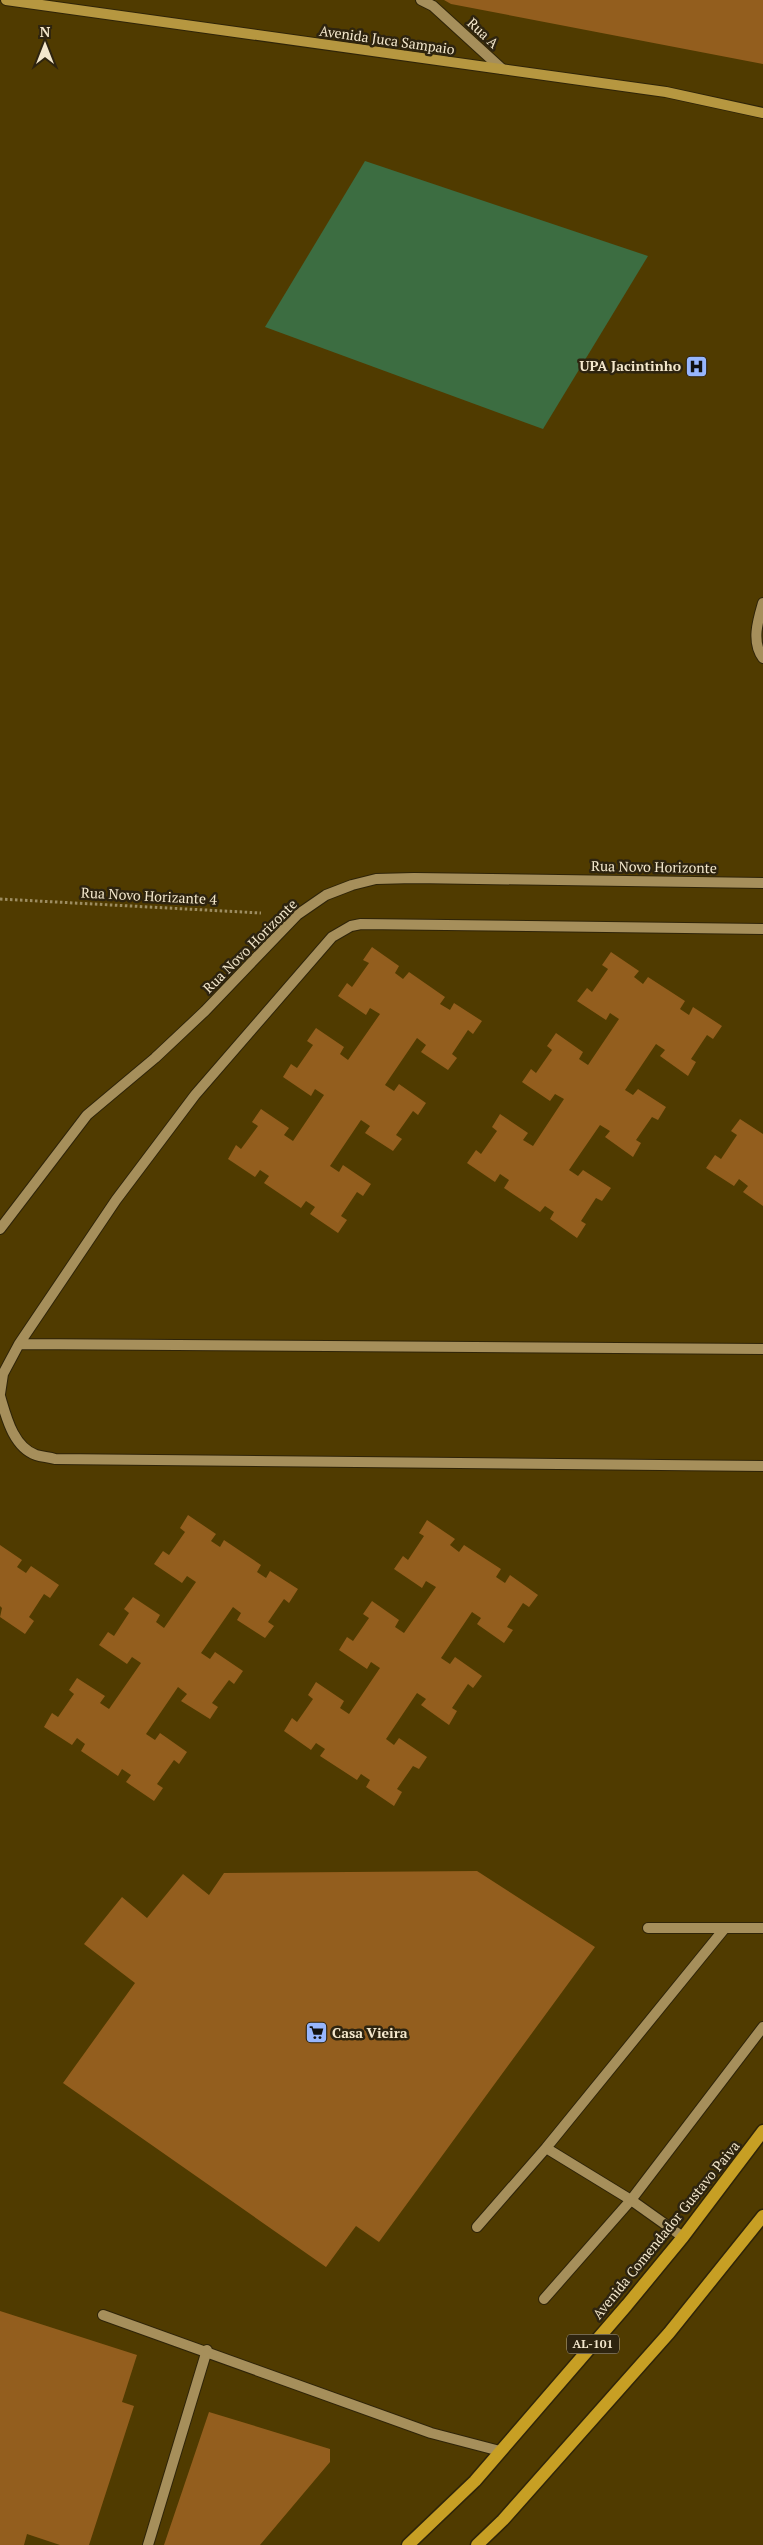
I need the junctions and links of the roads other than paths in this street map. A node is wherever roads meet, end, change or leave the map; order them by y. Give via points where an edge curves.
1 (6, 0) edge
2 (421, 0) edge
3 (502, 70) junction
4 (763, 113) edge
5 (763, 603) edge
6 (763, 658) edge
7 (763, 883) edge
8 (763, 929) edge
9 (0, 1229) edge
10 (19, 1344) junction
11 (763, 1349) edge
12 (0, 1395) edge
13 (763, 1466) edge
14 (648, 1928) dead end
15 (726, 1928) junction
16 (763, 1928) edge
17 (763, 2026) edge
18 (763, 2131) edge
19 (546, 2148) junction
20 (631, 2200) junction
21 (763, 2216) edge
22 (476, 2227) dead end
23 (683, 2237) junction
24 (544, 2299) dead end
25 (103, 2315) dead end
26 (206, 2350) junction
27 (500, 2451) junction
28 (148, 2545) edge
29 (408, 2545) edge
30 (476, 2545) edge

1 - 3 main road, Avenida Juca Sampaio
2 - 3 street, Rua A via 433,6
3 - 4 main road, Avenida Juca Sampaio via 666,92
5 - 6 street via 756,627
7 - 9 street, Rua Novo Horizonte via 376,879 326,895 297,915 155,1058 87,1115
8 - 10 street via 361,924 341,930 195,1096 116,1200
10 - 11 street
10 - 12 street via 3,1374
12 - 13 street via 7,1421 18,1440 34,1454 55,1458
14 - 15 street
15 - 16 street
15 - 19 street
17 - 20 street
18 - 23 main road, Avenida Comendador Gustavo Paiva / AL-101
19 - 20 street
19 - 22 street
20 - 23 street
20 - 24 street
21 - 30 main road via 670,2333 503,2520
23 - 27 main road, Avenida Comendador Gustavo Paiva / AL-101
25 - 26 street
26 - 27 street via 431,2433
26 - 28 street
27 - 29 main road, Avenida Comendador Gustavo Paiva / AL-101

